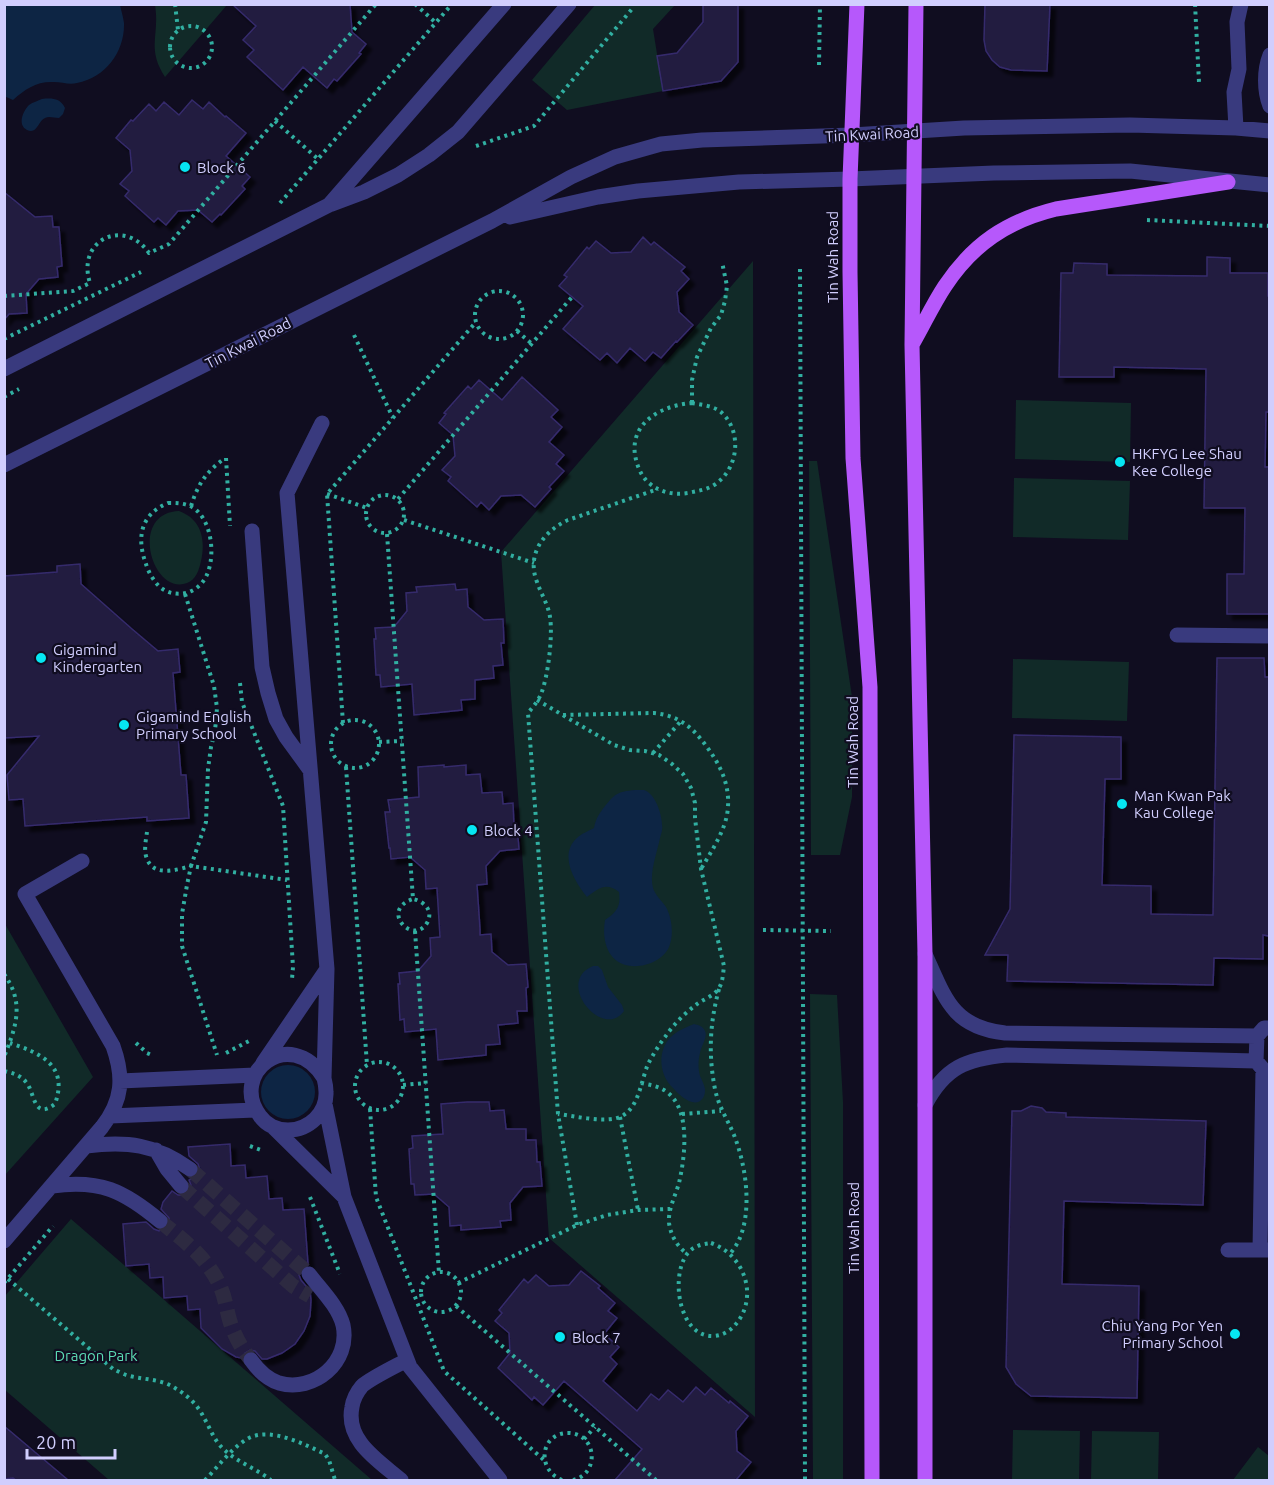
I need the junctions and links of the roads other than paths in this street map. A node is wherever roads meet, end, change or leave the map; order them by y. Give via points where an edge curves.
1 (504, 4) edge
2 (569, 4) edge
3 (857, 4) edge
4 (916, 4) edge
5 (1241, 4) edge
6 (1269, 55) edge
7 (1269, 106) edge
8 (1236, 128) junction
9 (914, 131) junction
10 (1269, 131) edge
11 (852, 135) junction
12 (914, 176) junction
13 (850, 179) junction
14 (1228, 182) junction
15 (1269, 185) edge
16 (329, 205) junction
17 (492, 221) junction
18 (912, 345) junction
19 (4, 369) edge
20 (322, 423) dead end
21 (4, 465) edge
22 (252, 531) dead end
23 (1178, 635) dead end
24 (1269, 636) edge
25 (310, 770) junction
26 (82, 861) dead end
27 (925, 954) junction
28 (327, 969) junction
29 (1263, 1032) edge
30 (1020, 1033) junction
31 (1019, 1056) junction
32 (1263, 1066) edge
33 (258, 1070) junction
34 (324, 1078) junction
35 (120, 1081) junction
36 (325, 1104) junction
37 (925, 1105) junction
38 (255, 1110) junction
39 (110, 1116) junction
40 (273, 1127) junction
41 (86, 1146) junction
42 (156, 1150) junction
43 (189, 1169) tunnel mouth
44 (181, 1186) tunnel mouth
45 (48, 1191) junction
46 (344, 1197) junction
47 (160, 1221) tunnel mouth
48 (4, 1241) edge
49 (1228, 1250) dead end
50 (1265, 1250) edge
51 (309, 1274) tunnel mouth
52 (310, 1296) tunnel mouth
53 (331, 1302) junction
54 (251, 1360) tunnel mouth
55 (407, 1360) junction
56 (401, 1480) edge
57 (500, 1480) edge
58 (872, 1480) edge
59 (925, 1480) edge

1 - 16 street
2 - 16 street via 459,132 398,175
3 - 11 main road, Tin Wah Road
4 - 9 main road
5 - 8 street via 1239,69 1234,92
6 - 7 street
8 - 9 street, Tin Kwai Road via 1130,125
8 - 10 street, Tin Kwai Road
9 - 11 street, Tin Kwai Road
9 - 12 main road
11 - 13 main road, Tin Wah Road
11 - 17 street, Tin Kwai Road via 661,144 615,157 571,177
12 - 13 street, Tin Kwai Road
12 - 14 street, Tin Kwai Road via 1130,171
12 - 18 main road
13 - 17 street, Tin Kwai Road via 739,182 638,191
13 - 58 main road, Tin Wah Road via 853,458 870,687
14 - 15 street, Tin Kwai Road
14 - 18 main road via 1056,209 994,234 944,287
16 - 19 street
17 - 21 street, Tin Kwai Road
18 - 27 main road
20 - 25 street via 287,493
22 - 25 street via 262,667 268,693 276,719
23 - 24 street
25 - 28 street
26 - 35 street via 26,894 113,1046
27 - 30 street via 943,994 965,1020 991,1031
27 - 37 main road
28 - 33 street
28 - 34 street
29 - 30 street
29 - 32 street
30 - 31 street
31 - 32 street
31 - 37 street via 994,1056 965,1063 942,1079
32 - 50 street
33 - 34 street via 272,1058 296,1055 308,1059
33 - 35 street
33 - 38 street via 251,1086
34 - 36 street
35 - 39 street via 120,1092
36 - 40 street via 310,1124 298,1129
36 - 46 street
37 - 59 main road
38 - 39 street
38 - 40 street
39 - 41 street
40 - 46 street
41 - 42 street via 132,1144
41 - 45 street
42 - 43 street
42 - 44 street
45 - 47 street via 70,1184 105,1187 132,1199
45 - 48 street
46 - 55 street
49 - 50 street
51 - 53 street
52 - 53 street
53 - 54 street via 343,1326 344,1340 333,1366 324,1375 290,1385 267,1377
55 - 56 street via 363,1386 352,1404 351,1415 360,1445
55 - 57 street

